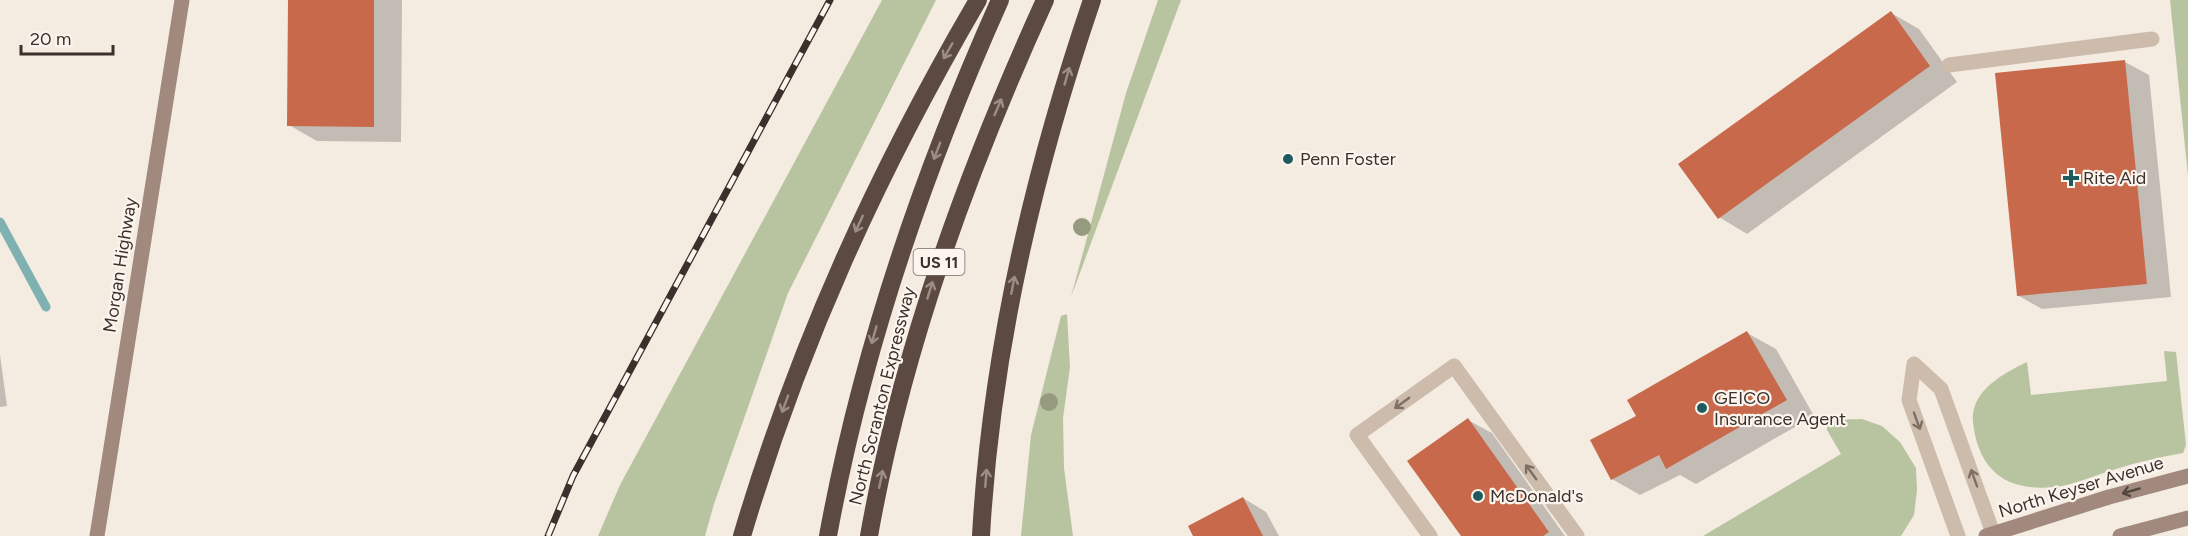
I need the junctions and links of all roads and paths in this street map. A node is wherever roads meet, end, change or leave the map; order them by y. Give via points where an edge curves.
1 (182, 0) edge
2 (978, 0) edge
3 (1000, 0) edge
4 (1045, 0) edge
5 (1092, 0) edge
6 (2152, 39) dead end
7 (1949, 65) dead end
8 (2188, 476) edge
9 (2188, 518) edge
10 (1991, 535) edge
11 (97, 536) edge
12 (742, 536) edge
13 (828, 536) edge
14 (869, 536) edge
15 (981, 536) edge
16 (1430, 536) edge
17 (1577, 536) edge
18 (1958, 536) edge
19 (2120, 536) edge

1 - 11 main road, Morgan Highway
2 -> 12 highway via 925,91 853,237 786,401
3 -> 13 highway, North Scranton Expressway / US 11 via 953,108 896,261 850,429
14 -> 4 highway, North Scranton Expressway / US 11 via 892,428 935,274 991,123
15 -> 5 highway via 990,431 1015,274 1051,129
6 - 7 lane
8 -> 10 main road, North Keyser Avenue
9 - 19 main road
10 -> 18 lane via 1941,388 1914,364 1909,400
17 -> 16 lane via 1454,366 1357,435

